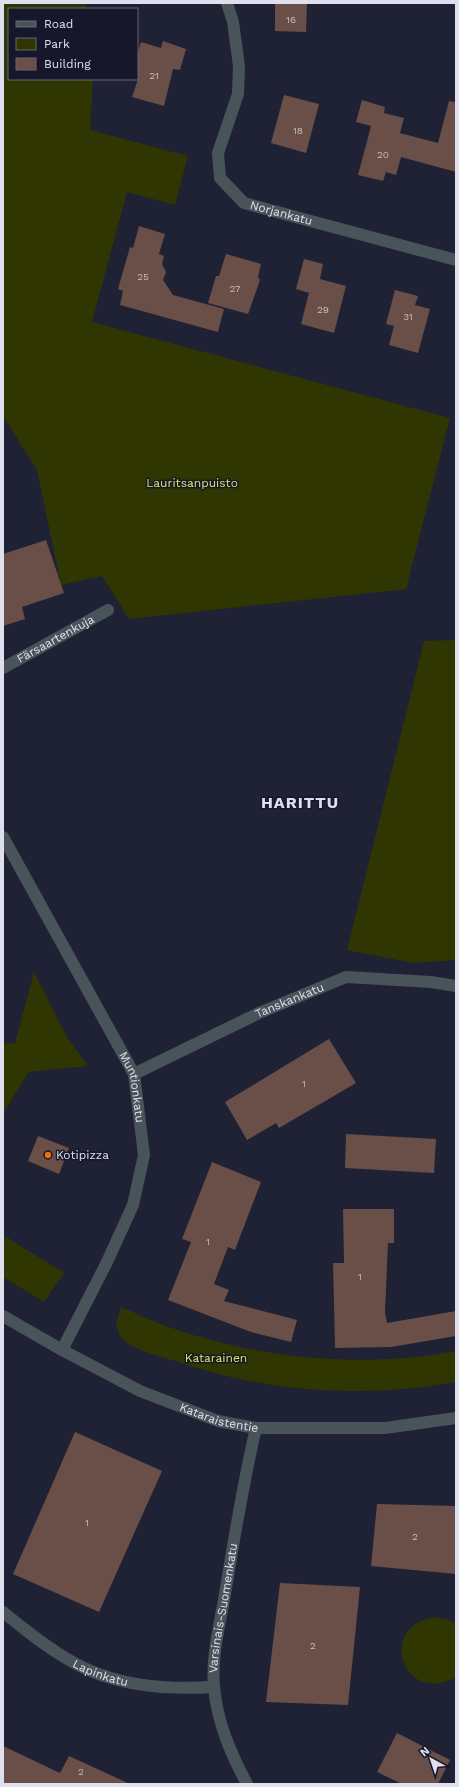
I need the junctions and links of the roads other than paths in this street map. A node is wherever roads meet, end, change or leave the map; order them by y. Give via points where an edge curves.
1 (227, 3) edge
2 (456, 260) edge
3 (108, 610) dead end
4 (3, 668) edge
5 (3, 837) edge
6 (456, 986) edge
7 (134, 1074) junction
8 (3, 1316) edge
9 (62, 1350) junction
10 (456, 1418) edge
11 (256, 1428) junction
12 (3, 1612) edge
13 (213, 1687) junction
14 (247, 1784) edge

1 - 2 street, Norjankatu via 233,22 238,94 218,153 220,178 244,203
3 - 4 street, Färsaartenkuja
5 - 7 street, Muntionkatu
6 - 7 street, Tanskankatu via 431,982 346,978 259,1013
7 - 9 street, Muntionkatu via 144,1155 133,1205
8 - 9 street, Kataraistentie
9 - 11 street, Kataraistentie via 140,1391 218,1421
10 - 11 street, Kataraistentie via 385,1428
11 - 13 street, Varsinais-Suomenkatu via 215,1650
12 - 13 street, Lapinkatu via 70,1661 103,1676 140,1686 182,1689
13 - 14 street, Varsinais-Suomenkatu via 220,1721

